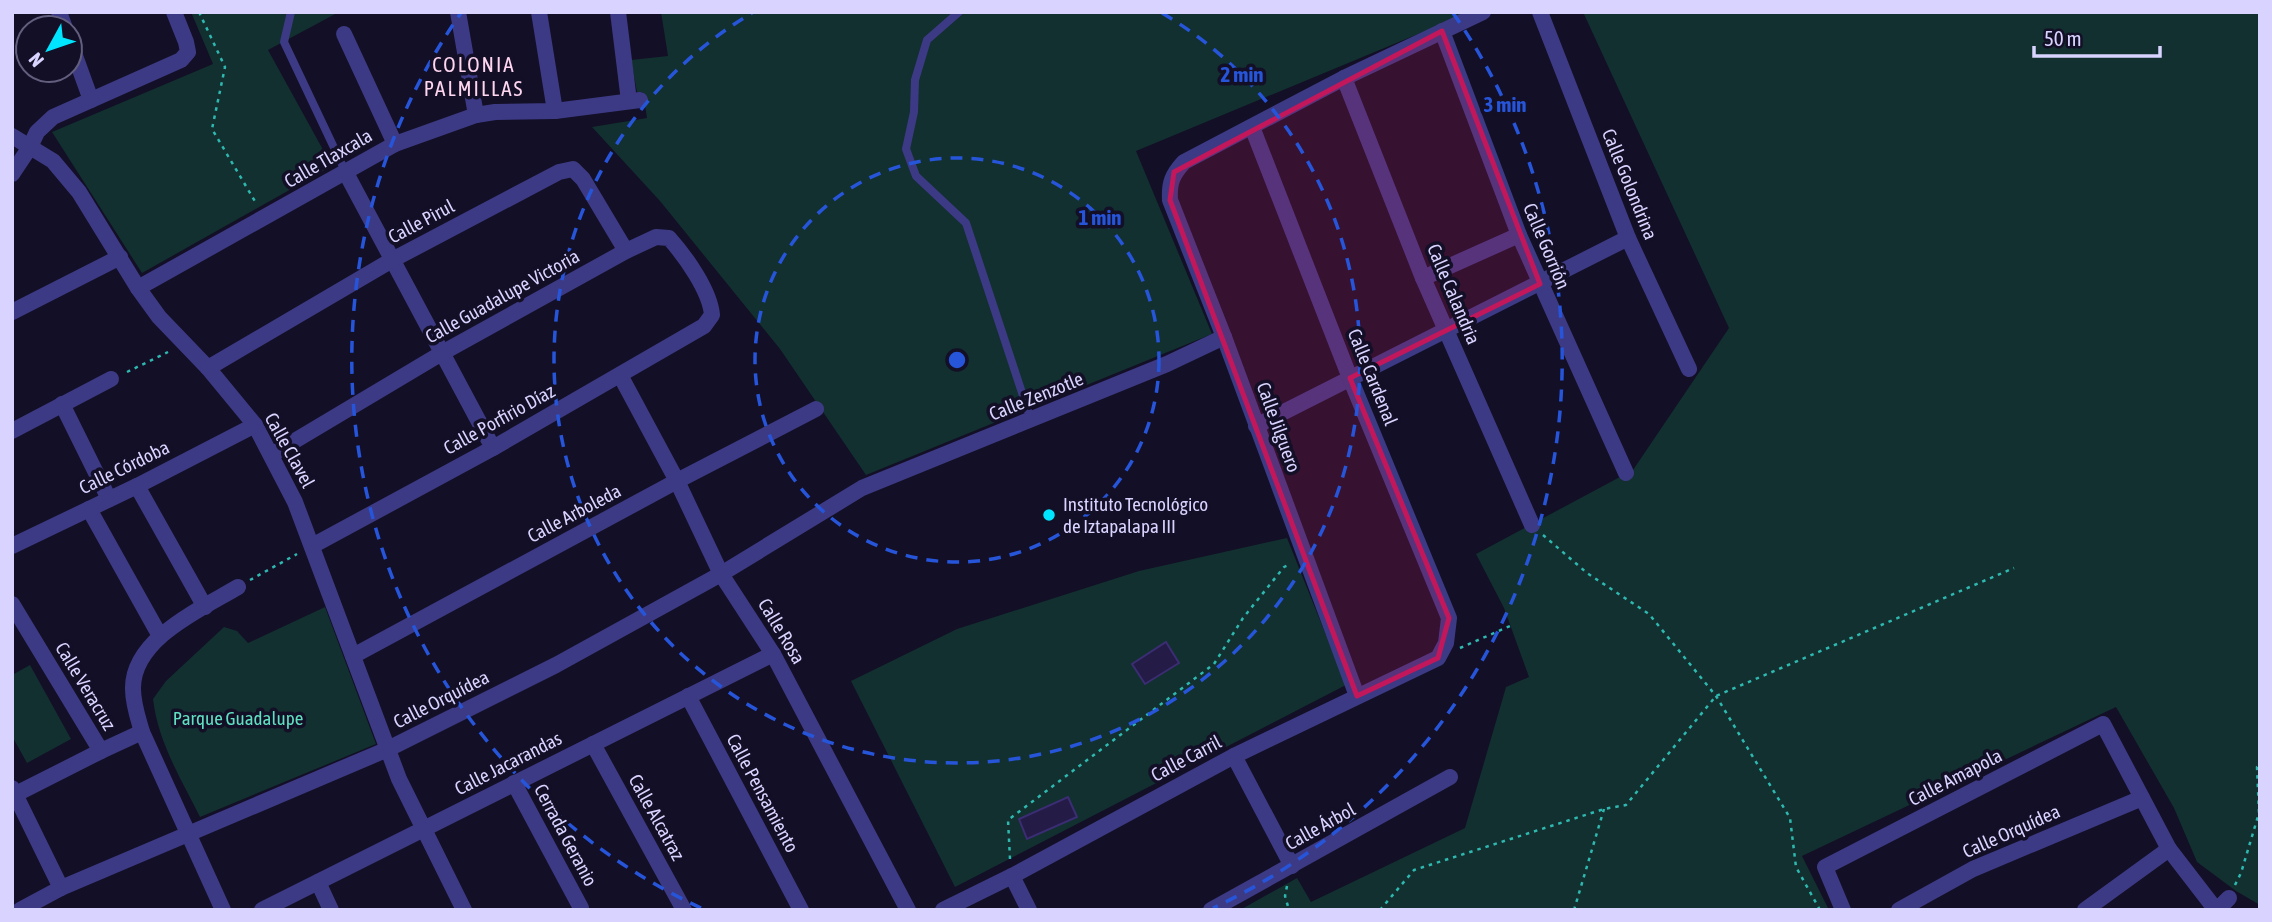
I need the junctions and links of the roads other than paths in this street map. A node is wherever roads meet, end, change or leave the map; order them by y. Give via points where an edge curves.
1 (174, 12) edge
2 (291, 12) edge
3 (458, 12) edge
4 (539, 12) edge
5 (618, 12) edge
6 (959, 12) edge
7 (1483, 12) edge
8 (1540, 12) edge
9 (1442, 31) junction
10 (344, 34) dead end
11 (1344, 78) junction
12 (84, 81) edge
13 (91, 100) junction
14 (555, 111) junction
15 (476, 115) junction
16 (1252, 127) junction
17 (12, 136) edge
18 (395, 144) junction
19 (30, 147) junction
20 (346, 173) junction
21 (12, 174) edge
22 (1519, 235) junction
23 (1628, 238) junction
24 (625, 251) junction
25 (120, 257) junction
26 (392, 260) junction
27 (1423, 278) junction
28 (1540, 284) junction
29 (138, 288) junction
30 (12, 312) edge
31 (704, 326) joint
32 (1446, 330) junction
33 (1224, 337) junction
34 (442, 353) junction
35 (208, 368) junction
36 (1689, 369) dead end
37 (620, 375) junction
38 (111, 379) road end
39 (1350, 379) junction
40 (62, 404) junction
41 (816, 409) dead end
42 (1031, 421) junction
43 (255, 425) junction
44 (1256, 426) junction
45 (12, 431) edge
46 (493, 447) junction
47 (271, 455) junction
48 (1626, 472) dead end
49 (677, 481) junction
50 (137, 486) junction
51 (862, 488) joint
52 (109, 499) junction
53 (89, 509) junction
54 (1532, 525) road end
55 (12, 546) edge
56 (312, 546) junction
57 (721, 574) junction
58 (238, 587) road end
59 (12, 604) edge
60 (205, 607) junction
61 (160, 636) junction
62 (1442, 650) joint
63 (773, 654) junction
64 (353, 656) junction
65 (688, 696) junction
66 (1357, 696) junction
67 (142, 732) junction
68 (593, 744) junction
69 (388, 749) junction
70 (101, 751) junction
71 (1234, 756) junction
72 (1450, 777) dead end
73 (514, 783) junction
74 (13, 793) edge
75 (2142, 798) junction
76 (424, 829) junction
77 (188, 835) junction
78 (2169, 849) junction
79 (1292, 866) junction
80 (1012, 876) junction
81 (318, 882) junction
82 (61, 888) junction
83 (2229, 898) road end
84 (46, 904) edge
85 (581, 908) dead end
86 (20, 910) edge
87 (223, 910) edge
88 (262, 910) edge
89 (331, 910) edge
90 (464, 910) edge
91 (684, 910) edge
92 (801, 910) edge
93 (908, 910) edge
94 (943, 910) edge
95 (1029, 910) edge
96 (1211, 910) edge
97 (1843, 910) edge
98 (1899, 910) edge
99 (2085, 910) edge
100 (2217, 910) edge

1 - 13 street via 188,52 181,60
2 - 20 lane via 284,42
3 - 15 street
4 - 14 street
5 - 14 street, Calle Tlaxcala via 635,101
6 - 42 lane via 927,40 915,80 906,149 916,176 966,223
7 - 9 street
8 - 23 street, Calle Golondrina
9 - 11 street
9 - 22 street, Calle Gorrión
10 - 18 street
11 - 16 street
11 - 27 street, Calle Calandria
12 - 13 street
13 - 19 street via 53,117 37,132
14 - 15 street, Calle Tlaxcala
15 - 18 street, Calle Tlaxcala
16 - 33 street, Calle Jilguero via 1184,162 1169,184 1170,200
16 - 39 street, Calle Cardenal
17 - 19 street, Calle Clavel
18 - 20 street, Calle Tlaxcala
19 - 21 street
19 - 25 street, Calle Clavel via 53,161 79,192
20 - 26 street
20 - 29 street, Calle Tlaxcala
22 - 27 street
22 - 28 street, Calle Gorrión
23 - 28 street
23 - 36 street, Calle Golondrina
24 - 26 street, Calle Pirul via 573,169 559,172
24 - 31 street, Calle Guadalupe Victoria via 656,237 669,238 711,300 712,315
24 - 34 street, Calle Guadalupe Victoria
25 - 29 street, Calle Clavel
25 - 30 street
26 - 34 street
26 - 35 street, Calle Pirul
27 - 32 street, Calle Calandria
28 - 32 street
28 - 48 street, Calle Gorrión
29 - 35 street, Calle Clavel
31 - 37 street, Calle Porfirio Díaz
32 - 39 street
32 - 54 street, Calle Calandria
33 - 42 street, Calle Zenzotle
33 - 44 street, Calle Jilguero
34 - 46 street
34 - 47 street, Calle Guadalupe Victoria
35 - 43 street, Calle Clavel
37 - 46 street, Calle Porfirio Díaz
37 - 49 street, Calle Rosa
38 - 40 street
39 - 44 street
39 - 62 street, Calle Cardenal via 1449,618
40 - 45 street
40 - 52 street
41 - 49 street, Calle Arboleda
42 - 51 street, Calle Zenzotle
43 - 47 street, Calle Clavel
43 - 50 street, Calle Córdoba
44 - 66 street, Calle Jilguero
46 - 56 street, Calle Porfirio Díaz
47 - 56 street, Calle Clavel
49 - 57 street, Calle Rosa
49 - 64 street, Calle Arboleda
50 - 52 street, Calle Córdoba
50 - 60 street
51 - 57 street, Calle Orquídea
52 - 53 street, Calle Córdoba
53 - 55 street, Calle Córdoba
53 - 61 street
56 - 64 street, Calle Clavel
57 - 63 street, Calle Rosa
57 - 69 street, Calle Orquídea via 556,665
58 - 60 street
59 - 70 street, Calle Veracruz
60 - 61 street
61 - 67 street via 145,650 132,686
62 - 66 street, Calle Carril
63 - 65 street, Calle Jacarandas
63 - 93 street, Calle Rosa
64 - 69 street, Calle Clavel
65 - 68 street, Calle Jacarandas
65 - 92 street, Calle Pensamiento
66 - 71 street, Calle Carril
67 - 70 street, Calle Veracruz
67 - 77 street
68 - 73 street, Calle Jacarandas
68 - 91 street, Calle Alcatraz
69 - 76 street, Calle Clavel
69 - 77 street, Calle Orquídea
70 - 74 street
71 - 79 street
71 - 80 street, Calle Carril
72 - 79 street, Calle Árbol
73 - 76 street, Calle Jacarandas
73 - 85 street, Cerrada Geranio
74 - 82 street
75 - 78 street
75 - 97 street, Calle Amapola via 2103,724 1825,867
75 - 98 street, Calle Orquídea via 1973,870
76 - 81 street, Calle Jacarandas
76 - 90 street, Calle Clavel
77 - 82 street, Calle Orquídea
77 - 87 street
78 - 99 street
78 - 100 street
79 - 96 street, Calle Árbol
80 - 94 street, Calle Carril
80 - 95 street
81 - 88 street, Calle Jacarandas
81 - 89 street
82 - 84 street, Calle Orquídea
83 - 100 street
84 - 86 street, Calle Orquídea

